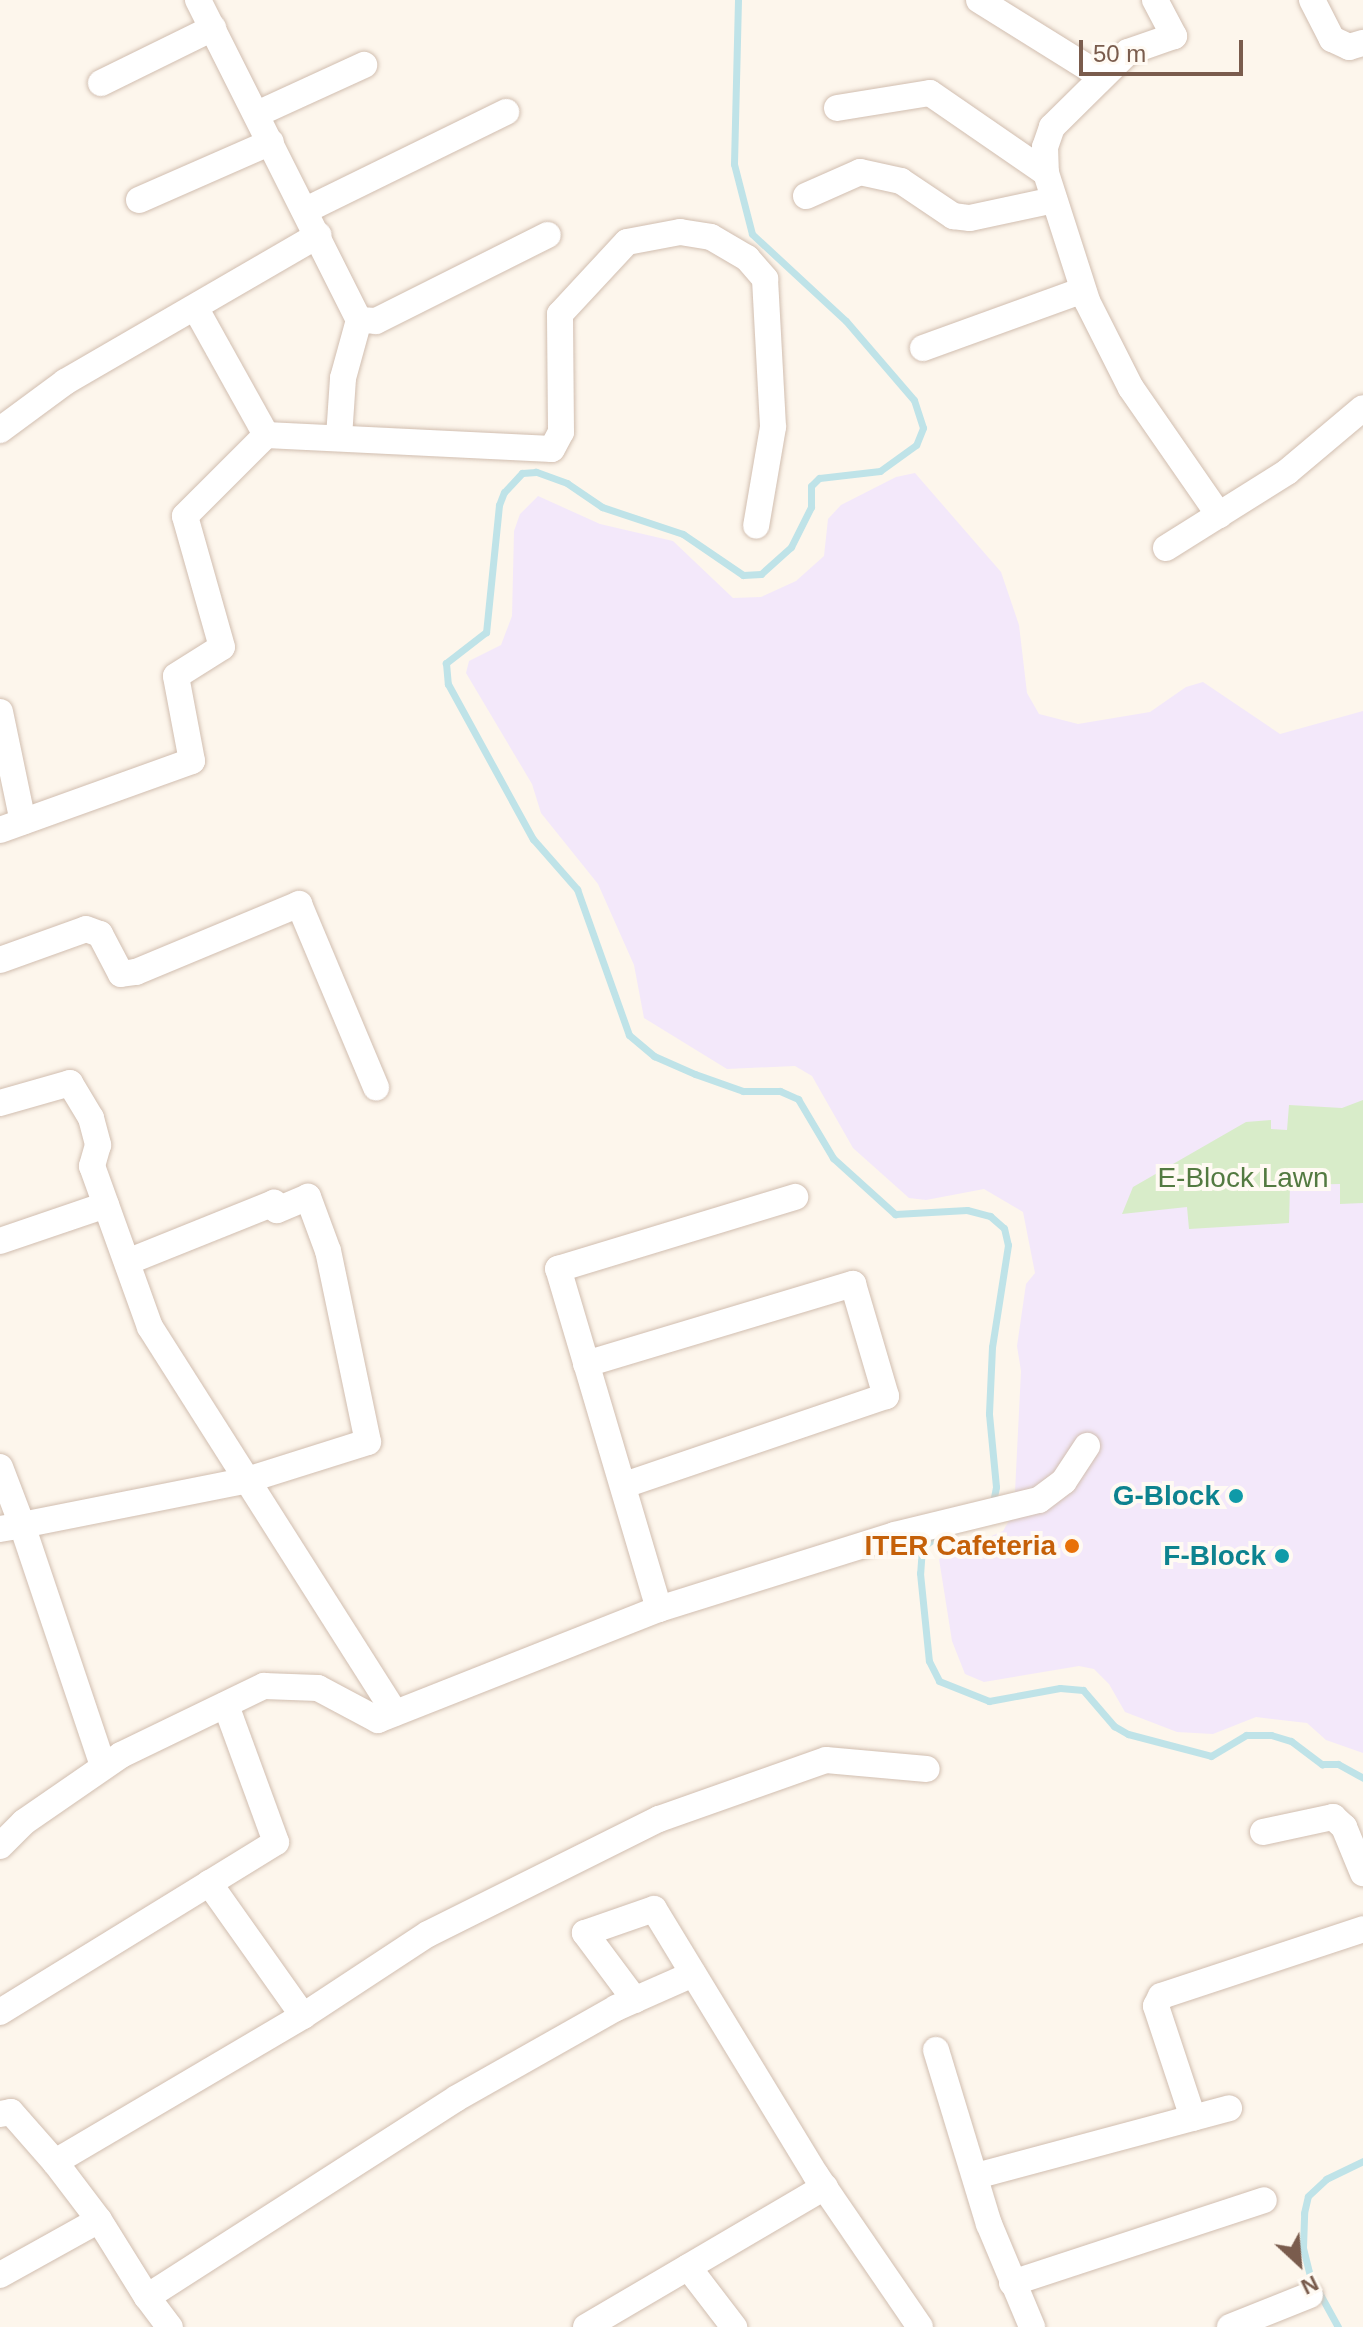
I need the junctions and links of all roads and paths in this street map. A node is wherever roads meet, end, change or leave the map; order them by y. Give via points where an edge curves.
1 (198, 0) edge
2 (979, 0) edge
3 (1155, 0) edge
4 (1312, 0) edge
5 (213, 28) junction
6 (1363, 43) edge
7 (364, 65) dead end
8 (1101, 76) junction
9 (101, 83) dead end
10 (837, 108) dead end
11 (506, 112) dead end
12 (257, 114) junction
13 (271, 142) junction
14 (1046, 173) junction
15 (806, 196) dead end
16 (139, 200) dead end
17 (1054, 200) junction
18 (306, 210) junction
19 (319, 235) junction
20 (548, 235) dead end
21 (1083, 290) junction
22 (196, 309) junction
23 (359, 320) junction
24 (923, 348) dead end
25 (1363, 408) edge
26 (0, 430) edge
27 (266, 435) junction
28 (339, 437) junction
29 (1219, 515) junction
30 (756, 526) dead end
31 (1166, 548) dead end
32 (0, 712) edge
33 (4, 749) edge
34 (11, 826) edge
35 (0, 960) edge
36 (376, 1087) dead end
37 (0, 1103) edge
38 (795, 1197) dead end
39 (106, 1205) junction
40 (0, 1241) edge
41 (127, 1262) junction
42 (586, 1364) junction
43 (1087, 1446) dead end
44 (0, 1467) edge
45 (244, 1481) junction
46 (624, 1485) junction
47 (11, 1527) edge
48 (659, 1609) junction
49 (226, 1705) junction
50 (395, 1713) junction
51 (103, 1766) junction
52 (927, 1769) dead end
53 (1263, 1832) dead end
54 (0, 1846) edge
55 (1363, 1873) edge
56 (209, 1883) junction
57 (1363, 1929) edge
58 (693, 1974) junction
59 (635, 2000) junction
60 (0, 2012) edge
61 (303, 2016) junction
62 (936, 2050) dead end
63 (1229, 2108) dead end
64 (0, 2114) edge
65 (1193, 2118) junction
66 (55, 2162) junction
67 (976, 2176) junction
68 (825, 2187) junction
69 (1264, 2200) dead end
70 (99, 2220) junction
71 (688, 2267) junction
72 (0, 2275) edge
73 (1012, 2283) junction
74 (1310, 2295) dead end
75 (147, 2297) junction
76 (170, 2327) edge
77 (586, 2327) edge
78 (734, 2327) edge
79 (920, 2327) edge
80 (1032, 2327) edge
81 (1230, 2327) edge

1 - 5 street
2 - 8 street
3 - 8 street via 1174,36 1128,52
4 - 6 street via 1332,39 1349,47
5 - 9 street
5 - 12 street
7 - 12 street
8 - 14 street via 1052,127 1045,147
10 - 14 street via 930,93
11 - 18 street
12 - 13 street
13 - 16 street
13 - 18 street
14 - 17 street
15 - 17 street via 860,172 876,172 901,181 953,216 970,218
17 - 21 street
18 - 19 street
19 - 22 street
19 - 23 street
20 - 23 street via 376,321
21 - 24 street
21 - 29 street via 1131,388
22 - 26 street via 65,382
22 - 27 street
23 - 28 street via 343,378
25 - 29 street via 1287,472
27 - 28 street
27 - 34 street via 185,516 222,647 176,676 192,761
28 - 30 street via 552,449 561,432 560,314 627,242 680,232 711,237 747,258 765,279 769,295 773,427
29 - 31 street
32 - 33 street
33 - 34 street
35 - 36 street via 86,929 100,934 121,974 136,972 299,904
37 - 39 street via 70,1083 91,1118 98,1145 92,1166
38 - 42 street via 558,1269
39 - 40 street
39 - 41 street
41 - 45 street via 150,1327
41 - 45 street via 274,1203 277,1210 308,1197 313,1205 328,1251 368,1442
42 - 46 street
42 - 46 street via 853,1284 886,1396
43 - 48 street via 1064,1481 1027,1505 895,1535
44 - 47 street
45 - 47 street
45 - 50 street
46 - 48 street
47 - 51 street
48 - 50 street
49 - 50 street via 264,1686 318,1688 378,1720
49 - 51 street
49 - 56 street via 276,1842
51 - 54 street via 24,1822
52 - 61 street via 826,1760 659,1819 428,1934
53 - 55 street via 1333,1817 1344,1827
56 - 60 street
56 - 61 street
57 - 65 street via 1161,1996 1156,2006
58 - 59 street
58 - 59 street via 654,1909 585,1933
58 - 68 street
59 - 75 street via 457,2098
61 - 66 street
62 - 67 street
63 - 65 street
64 - 66 street via 11,2112
65 - 67 street
66 - 70 street
67 - 73 street
68 - 71 street
68 - 79 street
69 - 73 street
70 - 72 street
70 - 75 street
71 - 77 street
71 - 78 street
73 - 80 street
74 - 81 street
75 - 76 street

